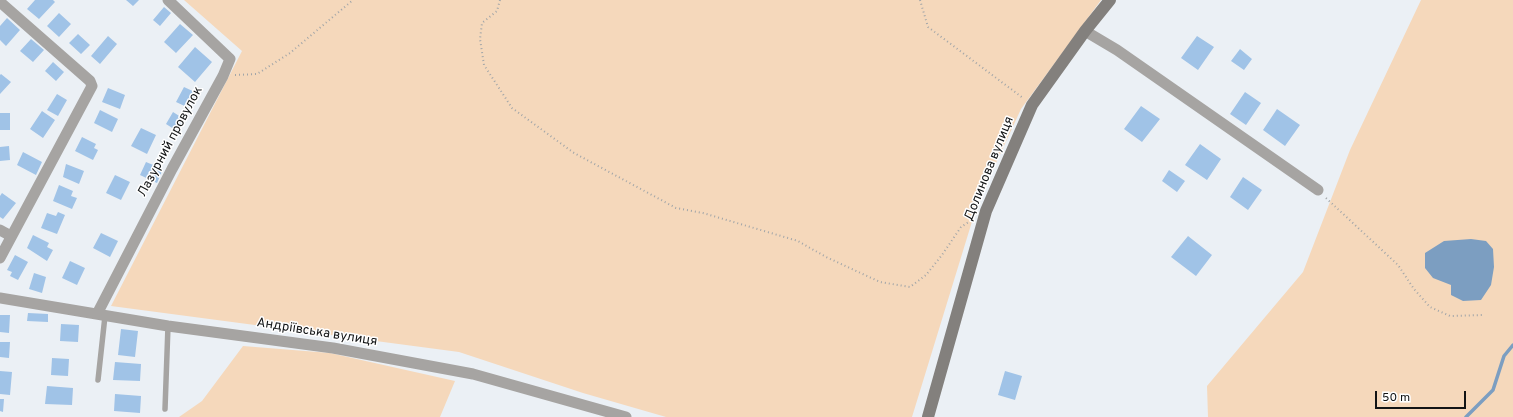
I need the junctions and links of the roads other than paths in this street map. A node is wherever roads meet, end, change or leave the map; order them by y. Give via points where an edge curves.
1 (168, 0) edge
2 (1110, 0) edge
3 (0, 2) edge
4 (1085, 31) junction
5 (1318, 190) road end
6 (0, 230) edge
7 (11, 236) junction
8 (0, 258) edge
9 (0, 298) edge
10 (101, 315) junction
11 (168, 326) junction
12 (98, 380) dead end
13 (164, 409) dead end
14 (626, 417) edge
15 (928, 417) edge

1 - 10 street, Лазурний провулок via 230,59 172,169
2 - 4 street, Долинова вулиця
3 - 7 street via 90,80 92,86
4 - 5 street via 1117,50
4 - 15 street, Долинова вулиця via 1032,105 986,211
6 - 7 street
7 - 8 street
9 - 10 street, Андріївська вулиця
10 - 11 street, Андріївська вулиця
10 - 12 lane
11 - 13 lane
11 - 14 street, Андріївська вулиця via 333,348 473,374

